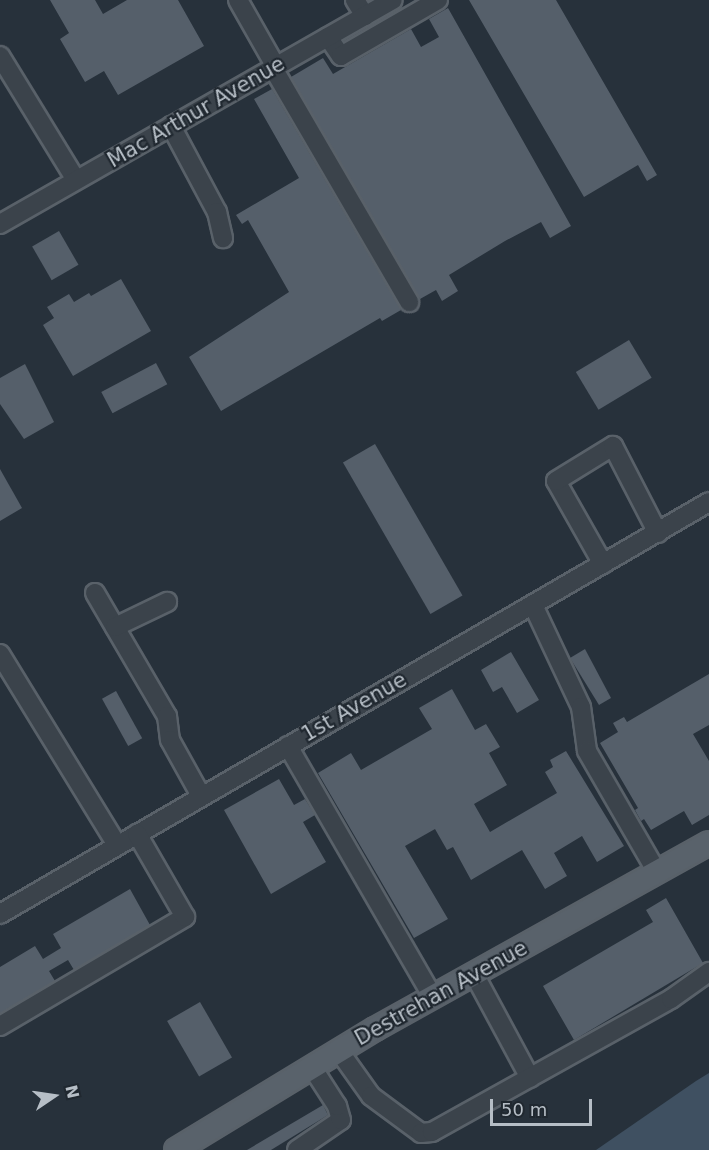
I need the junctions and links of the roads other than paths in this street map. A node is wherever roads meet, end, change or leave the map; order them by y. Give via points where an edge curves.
1 (238, 0) edge
2 (355, 0) edge
3 (393, 0) edge
4 (438, 0) edge
5 (365, 16) junction
6 (328, 36) junction
7 (0, 56) edge
8 (274, 67) junction
9 (171, 126) junction
10 (76, 180) junction
11 (0, 224) edge
12 (223, 238) dead end
13 (409, 302) dead end
14 (709, 502) edge
15 (658, 533) junction
16 (603, 564) junction
17 (95, 593) dead end
18 (167, 602) dead end
19 (533, 604) junction
20 (115, 627) junction
21 (0, 654) edge
22 (288, 746) junction
23 (201, 796) junction
24 (137, 834) junction
25 (709, 843) edge
26 (117, 845) junction
27 (657, 872) junction
28 (0, 914) edge
29 (709, 972) edge
30 (474, 974) junction
31 (433, 997) junction
32 (0, 1026) edge
33 (339, 1051) junction
34 (312, 1067) junction
35 (530, 1078) junction
36 (191, 1146) edge
37 (297, 1150) edge

1 - 8 street
2 - 5 street
3 - 5 street, Mac Arthur Avenue
4 - 6 street via 341,56
5 - 6 street, Mac Arthur Avenue
6 - 8 street, Mac Arthur Avenue
7 - 10 street
8 - 9 street, Mac Arthur Avenue
8 - 13 street
9 - 10 street, Mac Arthur Avenue
9 - 12 street via 217,212
10 - 11 street, Mac Arthur Avenue
14 - 15 street, 1st Avenue
15 - 16 street, 1st Avenue
15 - 16 street via 613,446 556,481
16 - 19 street, 1st Avenue
17 - 20 street
18 - 20 street
19 - 22 street, 1st Avenue
19 - 27 street via 581,706 587,751
20 - 23 street via 167,716 170,740
21 - 26 street
22 - 23 street, 1st Avenue
22 - 31 street
23 - 24 street, 1st Avenue
24 - 26 street, 1st Avenue
24 - 32 street via 185,917
25 - 27 main road, Destrehan Avenue
26 - 28 street, 1st Avenue
27 - 30 main road, Destrehan Avenue
29 - 35 street via 671,999
30 - 31 main road, Destrehan Avenue
30 - 35 street
31 - 33 main road, Destrehan Avenue
33 - 34 main road, Destrehan Avenue
33 - 35 street via 371,1096 422,1133 432,1132
34 - 36 main road, Destrehan Avenue
34 - 37 street via 337,1106 341,1120

